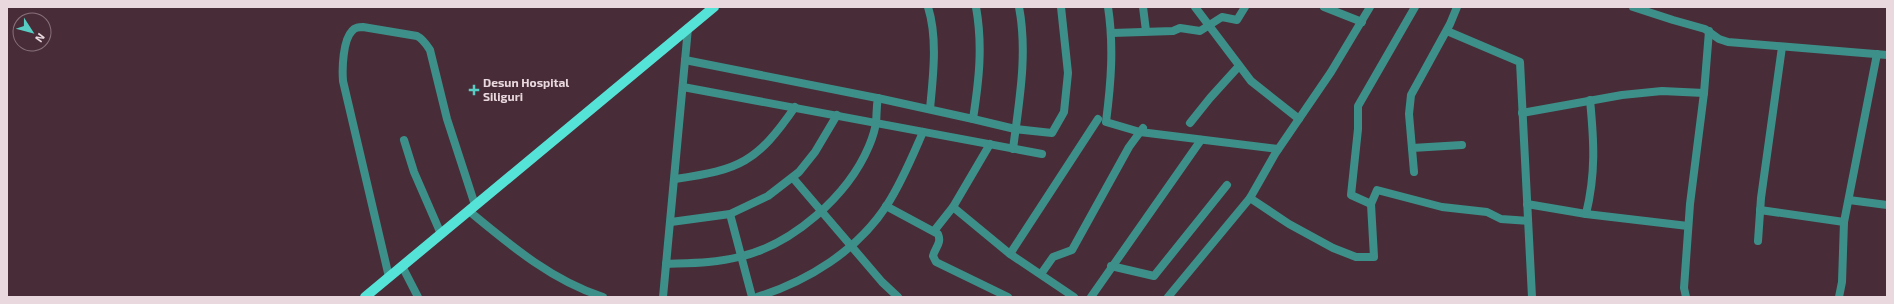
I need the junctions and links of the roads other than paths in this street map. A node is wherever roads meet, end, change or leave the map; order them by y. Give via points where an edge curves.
1 (714, 7) edge
2 (928, 7) edge
3 (976, 7) edge
4 (1019, 7) edge
5 (1061, 7) edge
6 (1108, 7) edge
7 (1144, 7) edge
8 (1195, 7) edge
9 (1245, 7) edge
10 (1324, 7) edge
11 (1370, 7) edge
12 (1415, 7) edge
13 (1457, 7) edge
14 (1633, 7) edge
15 (1362, 22) junction
16 (1210, 26) junction
17 (688, 28) junction
18 (1709, 30) junction
19 (1146, 31) junction
20 (1447, 31) junction
21 (1112, 33) junction
22 (1782, 47) junction
23 (1877, 54) junction
24 (1887, 54) edge
25 (685, 60) junction
26 (1239, 66) junction
27 (683, 87) junction
28 (1704, 93) junction
29 (878, 98) junction
30 (1590, 100) junction
31 (795, 108) junction
32 (930, 109) junction
33 (1522, 113) junction
34 (837, 115) junction
35 (973, 119) junction
36 (1098, 119) dead end
37 (1299, 119) junction
38 (876, 122) junction
39 (1190, 123) dead end
40 (1015, 129) junction
41 (1142, 130) junction
42 (923, 132) junction
43 (404, 140) dead end
44 (1201, 140) junction
45 (990, 144) junction
46 (1462, 145) dead end
47 (1412, 148) junction
48 (1013, 149) junction
49 (1278, 149) junction
50 (1042, 154) dead end
51 (1414, 172) dead end
52 (793, 178) junction
53 (675, 179) junction
54 (1227, 185) dead end
55 (1250, 198) junction
56 (1849, 200) junction
57 (1371, 204) junction
58 (1527, 204) junction
59 (1887, 205) edge
60 (886, 206) junction
61 (953, 207) junction
62 (472, 208) junction
63 (1760, 210) junction
64 (822, 211) junction
65 (730, 214) junction
66 (1586, 214) junction
67 (1528, 221) junction
68 (670, 222) junction
69 (1844, 222) junction
70 (1688, 226) junction
71 (934, 230) junction
72 (441, 234) junction
73 (1758, 241) dead end
74 (850, 246) junction
75 (1010, 254) junction
76 (740, 257) junction
77 (666, 264) junction
78 (402, 266) junction
79 (1111, 266) junction
80 (1040, 274) junction
81 (389, 277) junction
82 (365, 297) edge
83 (418, 297) edge
84 (603, 297) edge
85 (663, 297) edge
86 (752, 297) edge
87 (757, 297) edge
88 (898, 297) edge
89 (1008, 297) edge
90 (1074, 297) edge
91 (1091, 297) edge
92 (1168, 297) edge
93 (1532, 297) edge
94 (1686, 297) edge
95 (1839, 297) edge

1 - 17 main road
2 - 32 street via 934,62
3 - 35 street via 980,28 980,67
4 - 40 street via 1022,24 1023,78
5 - 40 street via 1068,73 1064,112 1052,133
6 - 21 street
7 - 19 street
8 - 16 street
9 - 16 street via 1237,20 1222,17
10 - 15 street
11 - 15 street
12 - 57 street via 1358,106 1351,195
13 - 20 street
14 - 18 street
15 - 37 street
16 - 19 street via 1200,32 1180,28 1173,31
16 - 26 street
17 - 25 street
17 - 62 main road
18 - 22 street via 1719,39 1728,42
18 - 28 street
19 - 21 street
20 - 33 street via 1520,62
20 - 47 street via 1411,95 1409,114
21 - 41 street via 1111,84 1106,122
22 - 23 street
22 - 63 street
23 - 24 street
23 - 56 street
25 - 27 street
25 - 29 street
26 - 37 street via 1251,81
26 - 39 street
27 - 31 street
27 - 53 street
28 - 30 street via 1662,91
28 - 70 street
29 - 32 street
29 - 38 street
30 - 33 street
30 - 66 street via 1595,149 1592,190
31 - 34 street
31 - 53 street via 771,140 755,154 722,171
32 - 35 street
33 - 58 street
34 - 38 street
34 - 52 street via 815,152
35 - 40 street
36 - 75 street
37 - 49 street
38 - 42 street
38 - 64 street via 869,145 855,171
40 - 48 street
41 - 44 street
41 - 80 street via 1129,147 1072,250 1053,257
42 - 45 street
42 - 60 street via 901,181
43 - 72 street via 414,172
44 - 49 street
44 - 79 street
45 - 48 street
45 - 61 street
46 - 47 street
47 - 51 street
48 - 50 street
49 - 55 street
52 - 64 street
52 - 65 street via 768,196
53 - 68 street
54 - 79 street via 1154,276
55 - 57 street via 1289,224 1333,248 1356,257 1374,257
55 - 92 street
56 - 59 street
56 - 69 street
57 - 67 street via 1377,190 1442,207 1487,212 1501,219
58 - 66 street
58 - 67 street
60 - 71 street
60 - 74 street
61 - 71 street
61 - 75 street
62 - 72 main road
62 - 81 street via 430,50 423,39 363,26 352,30 343,60 343,81
62 - 84 street via 524,257 572,284
63 - 69 street
63 - 73 street
64 - 74 street
64 - 76 street via 786,236
65 - 68 street
65 - 76 street
66 - 70 street
67 - 93 street
68 - 77 street
69 - 95 street
70 - 94 street via 1684,288
71 - 89 street via 940,238 933,256 936,262
72 - 78 main road
74 - 87 street via 808,277
74 - 88 street
75 - 80 street
76 - 77 street via 699,263
76 - 86 street
77 - 85 street
78 - 81 main road
78 - 83 street
79 - 91 street
80 - 90 street
81 - 82 main road

